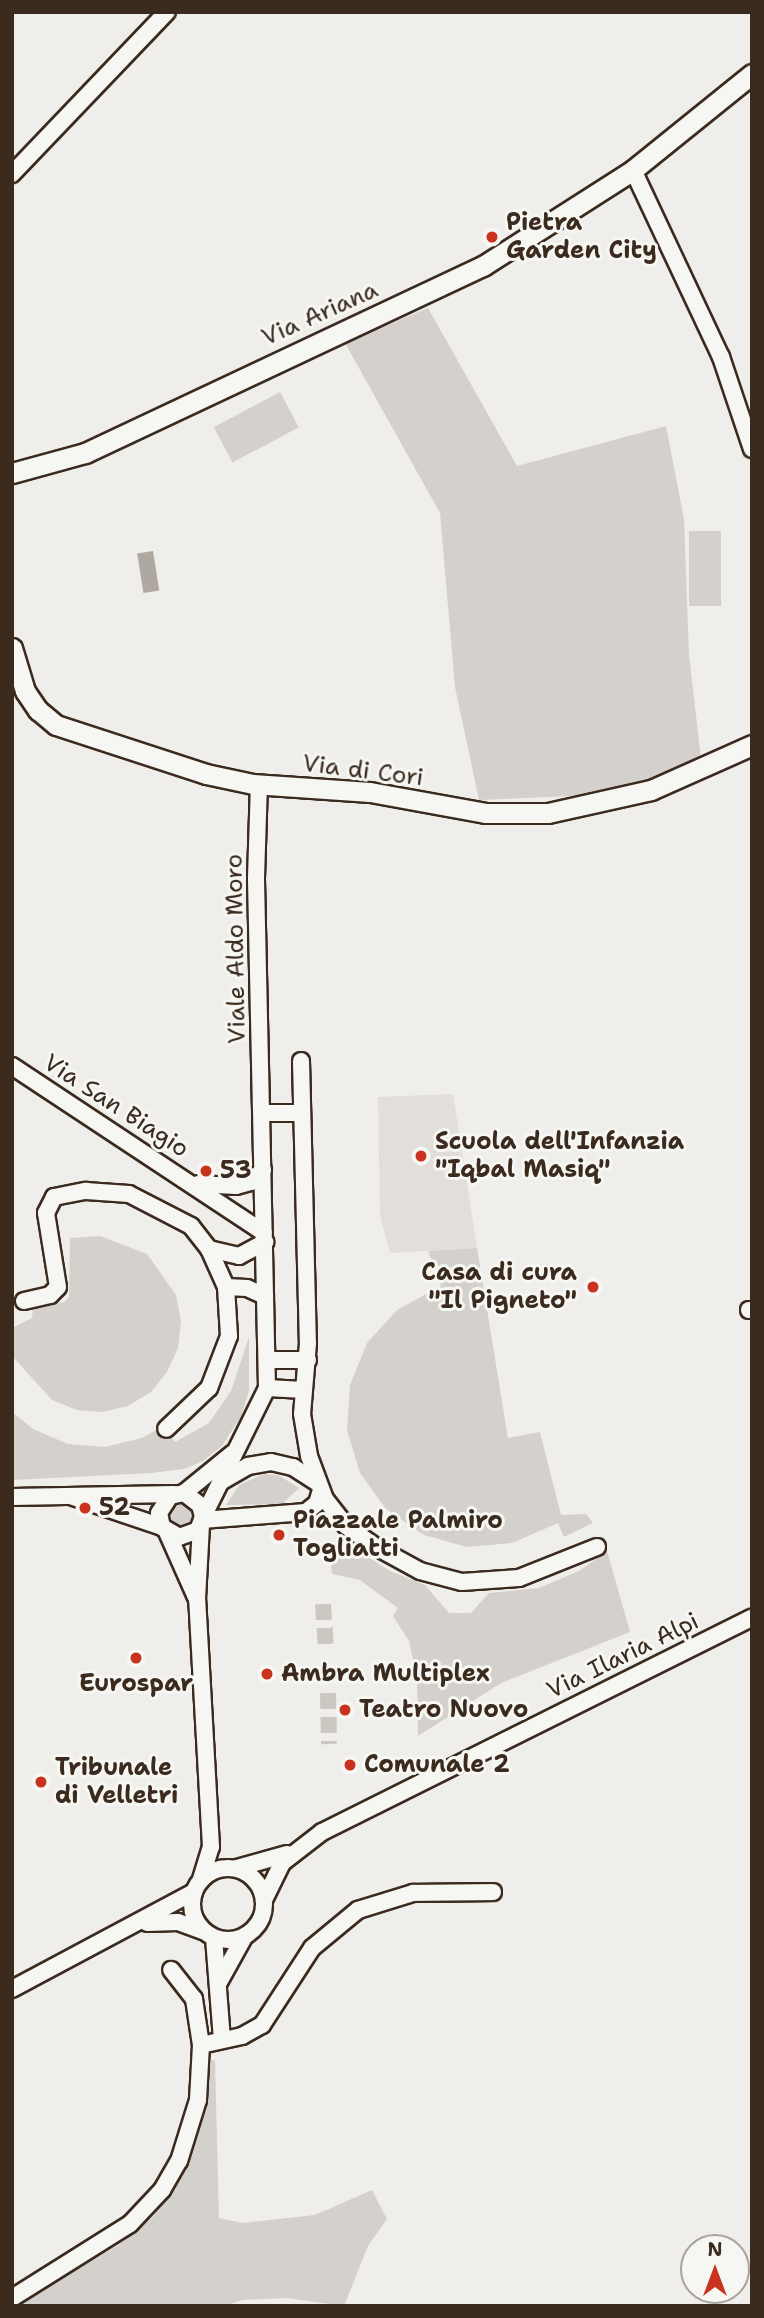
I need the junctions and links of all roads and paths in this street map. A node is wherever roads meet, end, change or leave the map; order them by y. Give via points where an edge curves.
1 (167, 12) edge
2 (752, 74) edge
3 (633, 170) junction
4 (12, 174) edge
5 (752, 449) edge
6 (12, 473) edge
7 (12, 648) edge
8 (752, 745) edge
9 (259, 784) junction
10 (301, 1061) dead end
11 (12, 1066) edge
12 (262, 1113) junction
13 (302, 1113) junction
14 (263, 1170) junction
15 (194, 1184) junction
16 (264, 1238) junction
17 (209, 1249) junction
18 (226, 1287) junction
19 (265, 1296) junction
20 (24, 1301) dead end
21 (267, 1360) junction
22 (308, 1360) junction
23 (267, 1388) junction
24 (304, 1390) junction
25 (166, 1429) dead end
26 (237, 1449) junction
27 (222, 1481) junction
28 (320, 1487) junction
29 (181, 1494) junction
30 (49, 1496) junction
31 (70, 1496) junction
32 (12, 1497) edge
33 (12, 1507) edge
34 (202, 1520) junction
35 (164, 1530) junction
36 (597, 1547) dead end
37 (197, 1599) junction
38 (752, 1618) edge
39 (211, 1847) junction
40 (292, 1852) junction
41 (233, 1868) junction
42 (197, 1885) junction
43 (493, 1892) dead end
44 (265, 1898) junction
45 (141, 1923) junction
46 (209, 1934) junction
47 (244, 1937) junction
48 (171, 1970) dead end
49 (218, 1984) junction
50 (12, 1989) edge
51 (222, 2040) junction
52 (201, 2045) junction
53 (12, 2298) edge

1 - 4 street
2 - 3 main road, Via Ariana
3 - 5 street via 721,357
3 - 6 main road, Via Ariana via 460,278 271,362 85,453
7 - 9 main road, Via di Cori via 25,691 56,725 213,776
8 - 9 main road, Via di Cori via 651,790 559,812 485,813 370,792
9 - 12 street, Viale Aldo Moro via 256,878
10 - 13 street
11 - 15 street, Via San Biagio
12 - 13 street
12 - 14 street, Viale Aldo Moro
13 - 22 street
14 - 15 street, Via San Biagio via 251,1182 236,1186
14 - 16 street, Viale Aldo Moro
15 - 16 street, Via San Biagio
16 - 17 street via 239,1256
16 - 19 street, Viale Aldo Moro
17 - 18 street
17 - 20 street via 185,1222 141,1198 103,1191 61,1195 51,1199 46,1213 58,1287 50,1295
18 - 19 street via 247,1288
18 - 25 street via 229,1331 219,1368 195,1406
19 - 21 street, Viale Aldo Moro
21 - 22 street
21 - 23 street
22 - 24 street
23 - 24 street
23 - 26 street
24 - 28 street via 303,1428
26 - 27 street
26 - 29 street
27 - 28 street via 248,1466 271,1462 293,1467
27 - 34 street
28 - 34 street via 317,1503 306,1512
28 - 36 street via 342,1521 369,1543 420,1571 461,1582 519,1578
29 - 31 street
29 - 34 street via 196,1499
29 - 35 street via 161,1506
30 - 31 street
30 - 32 street
30 - 33 street
31 - 35 street
34 - 35 street via 186,1537
34 - 37 street
35 - 37 street
37 - 39 street
38 - 40 street, Via Ilaria Alpi via 327,1830
39 - 41 street
39 - 42 street
40 - 41 street, Via Ilaria Alpi
40 - 44 street, Via Ilaria Alpi via 276,1870
41 - 42 street
41 - 44 street via 256,1879
42 - 45 street
42 - 46 street via 193,1913
43 - 51 street via 413,1892 358,1910 312,1948 266,2022 247,2034
44 - 47 street via 261,1921
45 - 46 street via 178,1922
45 - 50 street
46 - 47 street
46 - 49 street
47 - 49 street
48 - 52 street via 194,1999
49 - 51 street
51 - 52 street
52 - 53 street via 200,2089 190,2135 162,2190 117,2234

